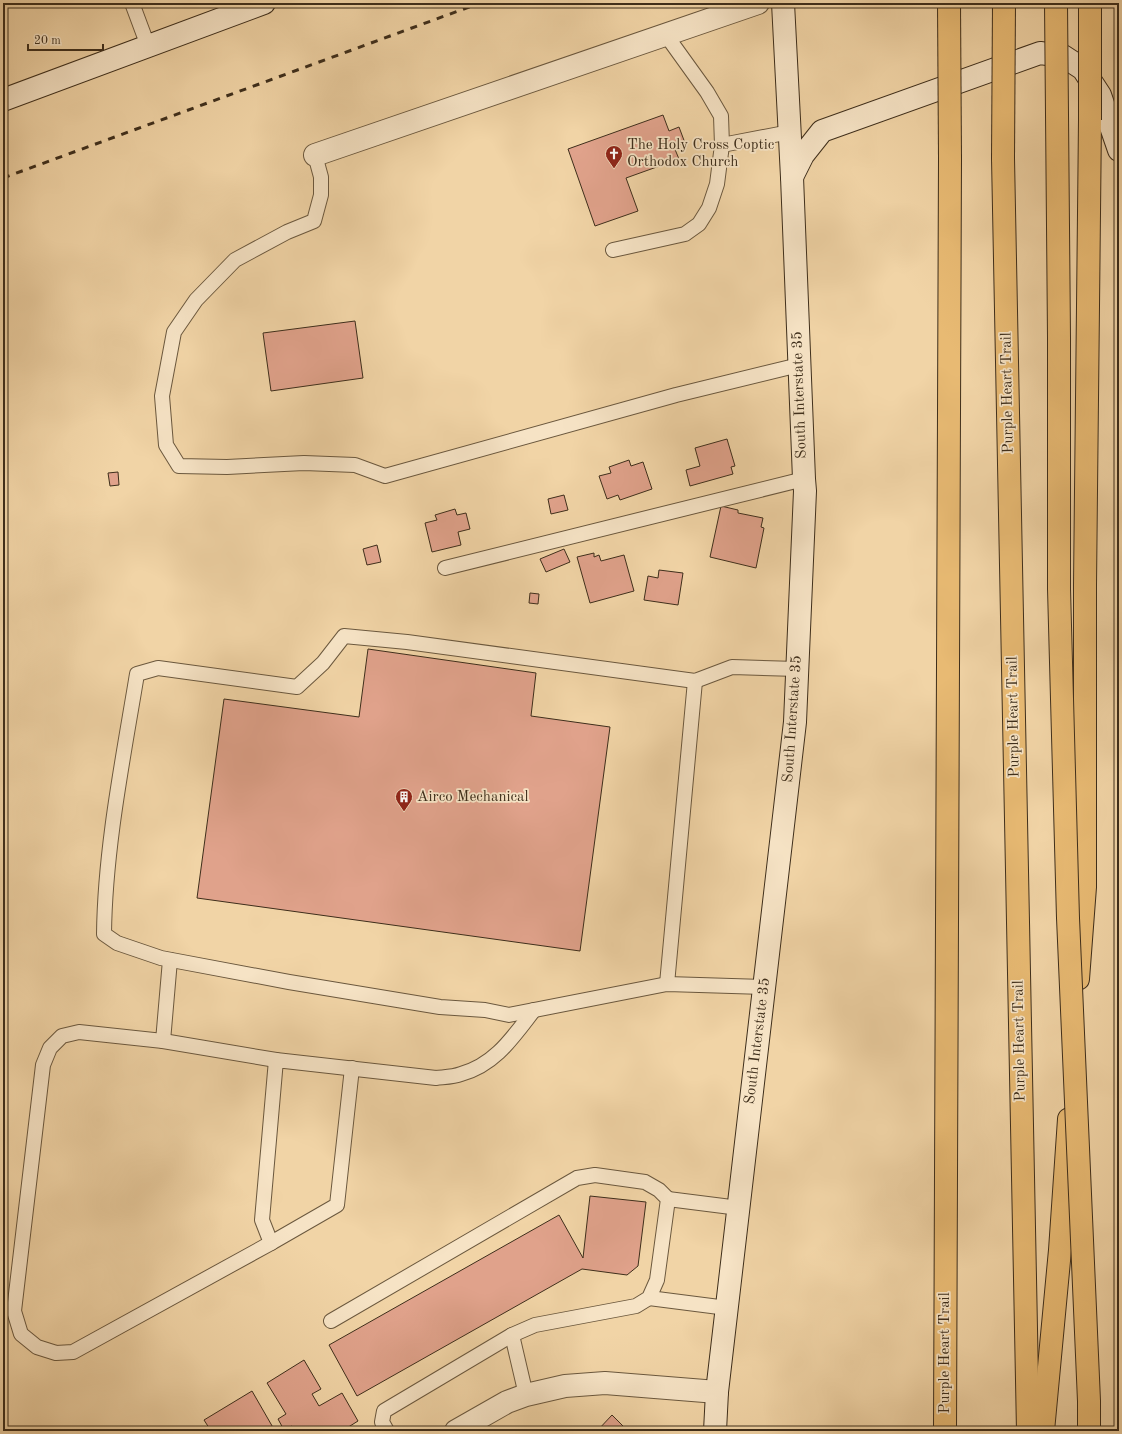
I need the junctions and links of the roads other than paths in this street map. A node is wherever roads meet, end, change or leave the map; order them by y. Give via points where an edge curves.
1 (132, 3) edge
2 (264, 3) edge
3 (758, 3) edge
4 (783, 3) edge
5 (948, 3) edge
6 (1004, 3) edge
7 (1056, 3) edge
8 (1090, 3) edge
9 (230, 9) edge
10 (666, 35) junction
11 (148, 46) junction
12 (3, 100) edge
13 (790, 132) junction
14 (722, 145) junction
15 (1119, 150) edge
16 (315, 156) joint
17 (792, 177) junction
18 (613, 250) dead end
19 (799, 365) junction
20 (804, 479) junction
21 (445, 568) dead end
22 (797, 669) junction
23 (695, 681) junction
24 (170, 960) junction
25 (667, 984) junction
26 (764, 987) junction
27 (534, 1010) junction
28 (162, 1042) junction
29 (276, 1060) junction
30 (352, 1068) junction
31 (668, 1199) junction
32 (739, 1208) junction
33 (271, 1243) junction
34 (649, 1298) junction
35 (727, 1308) junction
36 (331, 1321) dead end
37 (512, 1335) junction
38 (717, 1392) junction
39 (526, 1395) junction
40 (468, 1428) edge
41 (387, 1431) edge
42 (715, 1431) edge
43 (945, 1431) edge
44 (1028, 1431) edge
45 (1043, 1431) edge
46 (1089, 1431) edge

1 - 11 lane
2 - 9 main road
3 - 10 main road
4 - 13 main road, South Interstate 35
5 - 43 highway, Purple Heart Trail, bridge via 950,159
6 - 44 highway, Purple Heart Trail, bridge via 1003,158
7 - 46 highway, bridge via 1059,590 1068,918
8 - 45 highway, bridge via 1085,887 1060,1250
9 - 11 main road
10 - 14 lane via 721,116
10 - 16 main road
11 - 12 main road
13 - 14 lane
13 - 17 main road, South Interstate 35
14 - 18 lane via 717,184 709,208 699,224 685,234
15 - 17 main road via 1100,95 1083,69 1063,56 1040,53 822,131 803,155
16 - 19 lane via 321,177 321,195 314,221 287,232 235,260 196,300 174,332 162,396 166,445 179,466 227,467 304,463 355,465 385,476 676,395
17 - 19 main road, South Interstate 35
19 - 20 main road, South Interstate 35
20 - 21 lane
20 - 22 main road, South Interstate 35 via 806,491
22 - 23 lane via 732,667
22 - 26 main road, South Interstate 35 via 795,722
23 - 24 lane via 407,642 344,636 323,663 298,688 158,668 136,674 104,897 104,934 117,943
23 - 25 lane
24 - 27 lane via 440,1007 485,1010 509,1015
24 - 28 lane
25 - 26 lane
25 - 27 lane
26 - 32 main road, South Interstate 35
27 - 30 lane via 505,1047 486,1064 461,1075 436,1078
28 - 29 lane
28 - 33 lane via 79,1032 62,1036 50,1048 43,1065 14,1311 21,1334 37,1347 56,1353 73,1352
29 - 30 lane
29 - 33 lane via 262,1220
30 - 33 lane via 337,1205
31 - 32 lane
31 - 34 lane via 657,1280
31 - 36 lane via 645,1182 596,1175 577,1178
32 - 35 main road, South Interstate 35
34 - 35 lane
34 - 37 lane via 636,1306 535,1325
35 - 38 main road, South Interstate 35
37 - 39 lane
37 - 41 lane via 384,1411 382,1422
38 - 39 main road via 605,1383 565,1386
38 - 42 main road, South Interstate 35
39 - 40 main road via 507,1402

